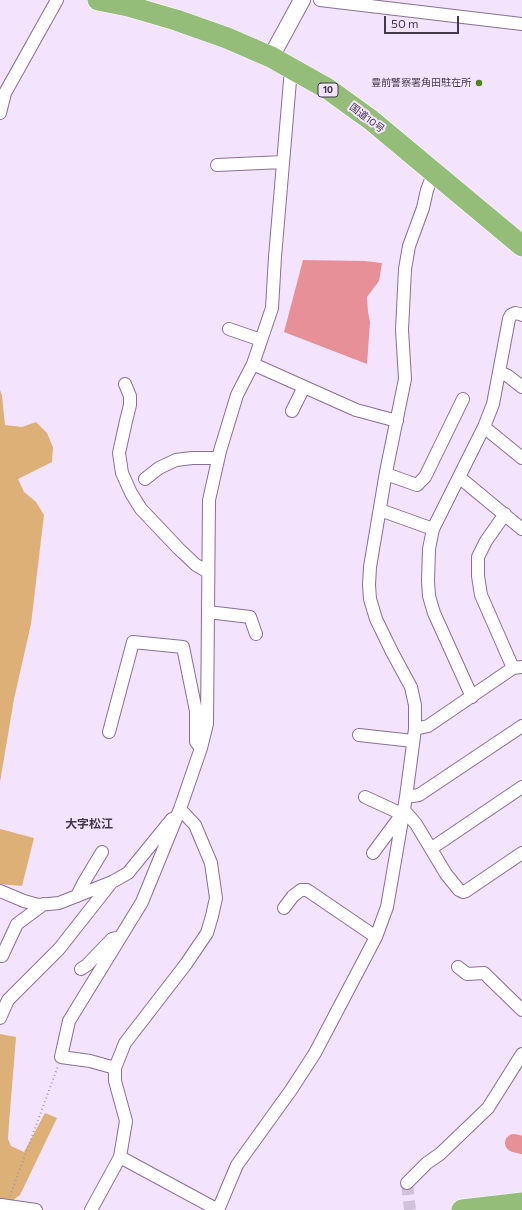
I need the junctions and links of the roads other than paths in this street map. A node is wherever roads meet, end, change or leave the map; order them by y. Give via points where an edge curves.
1 (57, 0) edge
2 (98, 0) edge
3 (302, 0) edge
4 (320, 0) edge
5 (519, 24) edge
6 (271, 58) junction
7 (291, 69) junction
8 (0, 113) edge
9 (283, 162) junction
10 (217, 165) dead end
11 (434, 172) junction
12 (522, 246) edge
13 (522, 315) edge
14 (229, 329) dead end
15 (261, 340) junction
16 (253, 364) junction
17 (500, 372) junction
18 (125, 384) dead end
19 (304, 387) junction
20 (522, 387) edge
21 (463, 399) dead end
22 (292, 411) dead end
23 (397, 421) junction
24 (484, 427) junction
25 (218, 458) junction
26 (522, 458) edge
27 (386, 474) junction
28 (459, 477) junction
29 (146, 479) dead end
30 (380, 510) junction
31 (505, 514) junction
32 (522, 528) edge
33 (433, 529) junction
34 (208, 572) junction
35 (208, 612) junction
36 (256, 634) dead end
37 (518, 667) edge
38 (472, 697) junction
39 (522, 726) edge
40 (109, 732) dead end
41 (358, 735) dead end
42 (414, 735) junction
43 (201, 748) junction
44 (522, 787) edge
45 (365, 797) dead end
46 (404, 806) junction
47 (180, 809) junction
48 (432, 848) junction
49 (102, 852) dead end
50 (373, 853) dead end
51 (522, 853) edge
52 (112, 882) junction
53 (0, 891) edge
54 (77, 896) junction
55 (44, 904) junction
56 (284, 908) dead end
57 (121, 936) junction
58 (376, 937) junction
59 (2, 956) dead end
60 (458, 967) dead end
61 (81, 969) dead end
62 (522, 1010) edge
63 (0, 1018) edge
64 (522, 1054) edge
65 (115, 1068) junction
66 (120, 1158) junction
67 (407, 1183) dead end
68 (522, 1203) edge
69 (4, 1206) edge
70 (22, 1209) edge
71 (36, 1210) edge
72 (91, 1210) edge
73 (462, 1210) edge

1 - 8 street via 5,93
2 - 6 highway, 国道10号 / 10 via 176,20 227,38
3 - 6 main road
4 - 5 street
6 - 7 highway, 国道10号 / 10
7 - 9 street
7 - 11 highway, 国道10号 / 10 via 328,89 371,120
9 - 10 street
9 - 15 street via 272,308
11 - 12 highway, 国道10号 / 10
11 - 23 street via 409,246 404,269 402,330 405,379
13 - 17 street via 515,313 509,319
14 - 15 street
15 - 16 street
16 - 19 street
16 - 25 street via 237,396
17 - 20 street
17 - 24 street via 493,404
18 - 34 street via 130,396 130,405 119,453 122,473 141,509 196,565
19 - 22 street
19 - 23 street via 356,410
21 - 27 street via 425,477 417,484
23 - 27 street
24 - 26 street
24 - 28 street
25 - 29 street via 176,460 159,468
25 - 34 street via 209,500
27 - 30 street
28 - 31 street
28 - 33 street
30 - 33 street
30 - 42 street via 370,567 370,599 376,619 411,687 415,705
31 - 32 street
31 - 37 street via 478,557 478,576 481,595
33 - 38 street via 429,549 429,596 434,613
34 - 35 street
35 - 36 street via 250,617
35 - 43 street via 207,724
37 - 38 street
38 - 42 street
39 - 46 street
40 - 43 street via 133,642 183,647 196,711 196,742
41 - 42 street
42 - 46 street
43 - 47 street
44 - 48 street
45 - 46 street
46 - 48 street
46 - 50 street
46 - 58 street via 387,907
47 - 52 street via 128,873
47 - 57 street via 142,902
47 - 65 street via 195,826 211,863 216,898 212,916 207,933 186,964 125,1043
48 - 51 street via 446,874 463,892
49 - 54 street
52 - 54 street
52 - 63 street via 59,949 8,1000
53 - 55 street via 24,901
54 - 55 street via 59,903
55 - 59 street via 17,924
56 - 58 street via 293,896 301,890 307,890
57 - 61 street via 112,939
57 - 65 street via 69,1021 61,1057
58 - 66 street via 315,1053 237,1165 218,1210
60 - 62 street via 467,974 484,973
64 - 67 street via 488,1108
65 - 66 street via 115,1081 126,1121
66 - 72 street
68 - 73 highway
69 - 70 street
70 - 71 street

